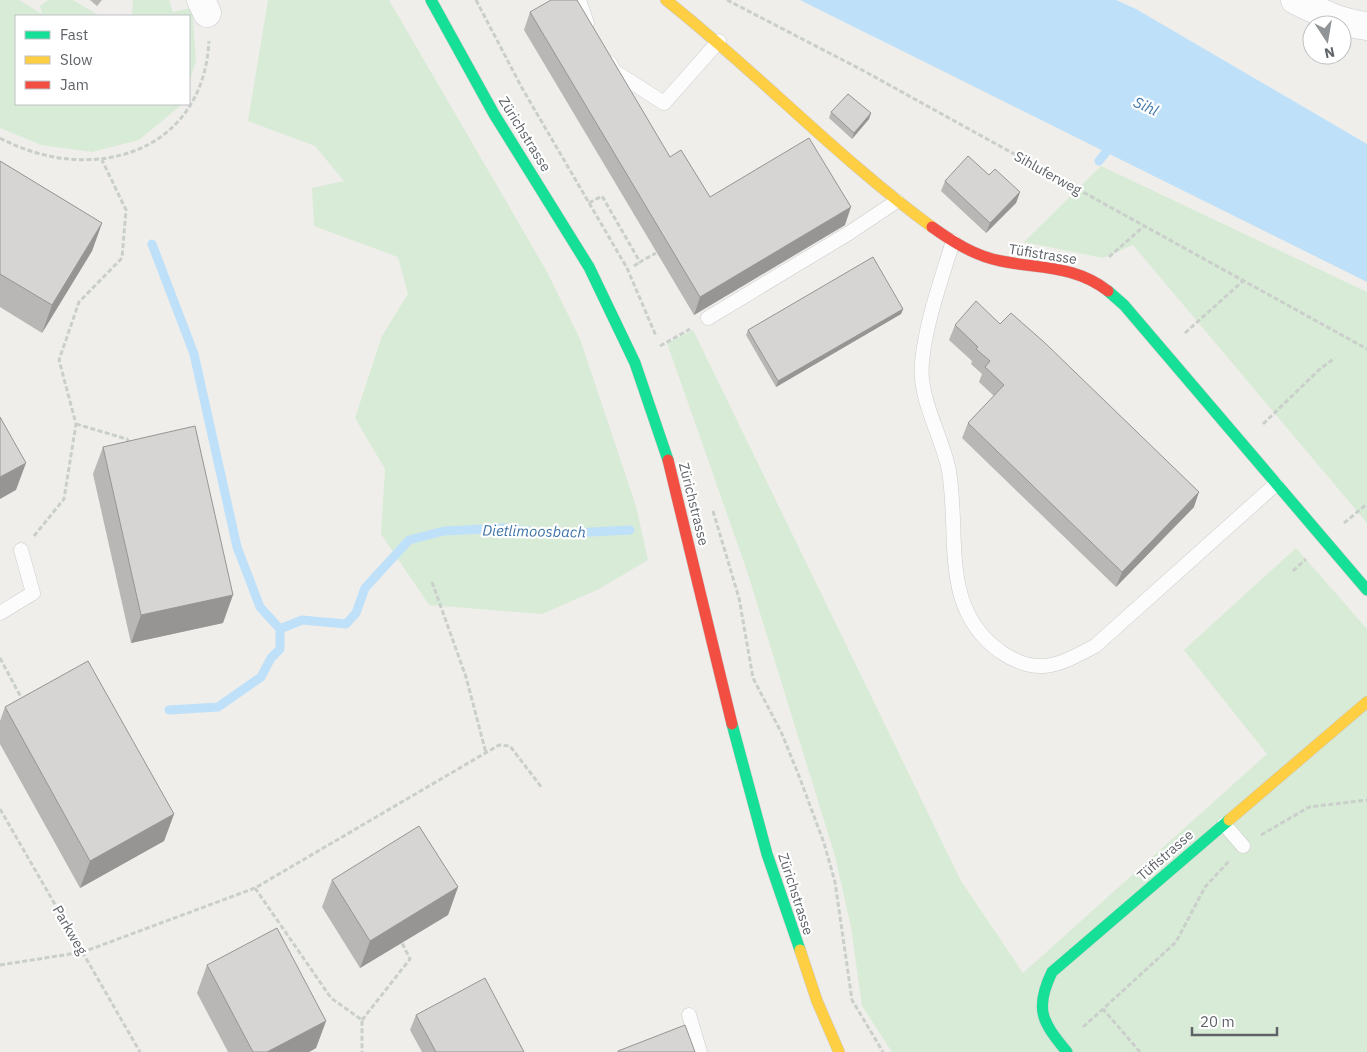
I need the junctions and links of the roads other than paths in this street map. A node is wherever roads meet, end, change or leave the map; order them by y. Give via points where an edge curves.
1 (431, 0) edge
2 (578, 0) edge
3 (666, 0) edge
4 (1295, 0) edge
5 (1367, 26) edge
6 (595, 37) edge
7 (719, 41) junction
8 (604, 54) edge
9 (897, 201) junction
10 (953, 242) junction
11 (708, 318) edge
12 (1276, 484) junction
13 (21, 550) road end
14 (1367, 590) edge
15 (0, 614) edge
16 (1367, 702) edge
17 (1224, 824) junction
18 (1243, 846) road end
19 (689, 1016) dead end
20 (700, 1052) edge
21 (839, 1052) edge
22 (1067, 1052) edge

1 - 21 street, Zürichstrasse via 494,114 589,266 635,364 670,468 746,781 767,854 817,1001
2 - 6 lane
3 - 7 street, Tüfistrasse
4 - 5 street via 1330,18
7 - 8 lane via 664,104 614,70
7 - 9 street, Tüfistrasse
9 - 10 street, Tüfistrasse
9 - 11 lane
10 - 12 street, Tüfistrasse via 989,260 1059,269 1098,282 1124,304
10 - 12 lane via 932,311 922,378 952,488 960,600 974,628 994,646 1016,662 1032,667 1070,659 1095,646
12 - 14 street, Tüfistrasse
13 - 15 lane via 33,593
16 - 17 street, Tüfistrasse
17 - 18 lane
17 - 22 street, Tüfistrasse via 1052,972 1041,991 1042,1012 1048,1030
19 - 20 lane

